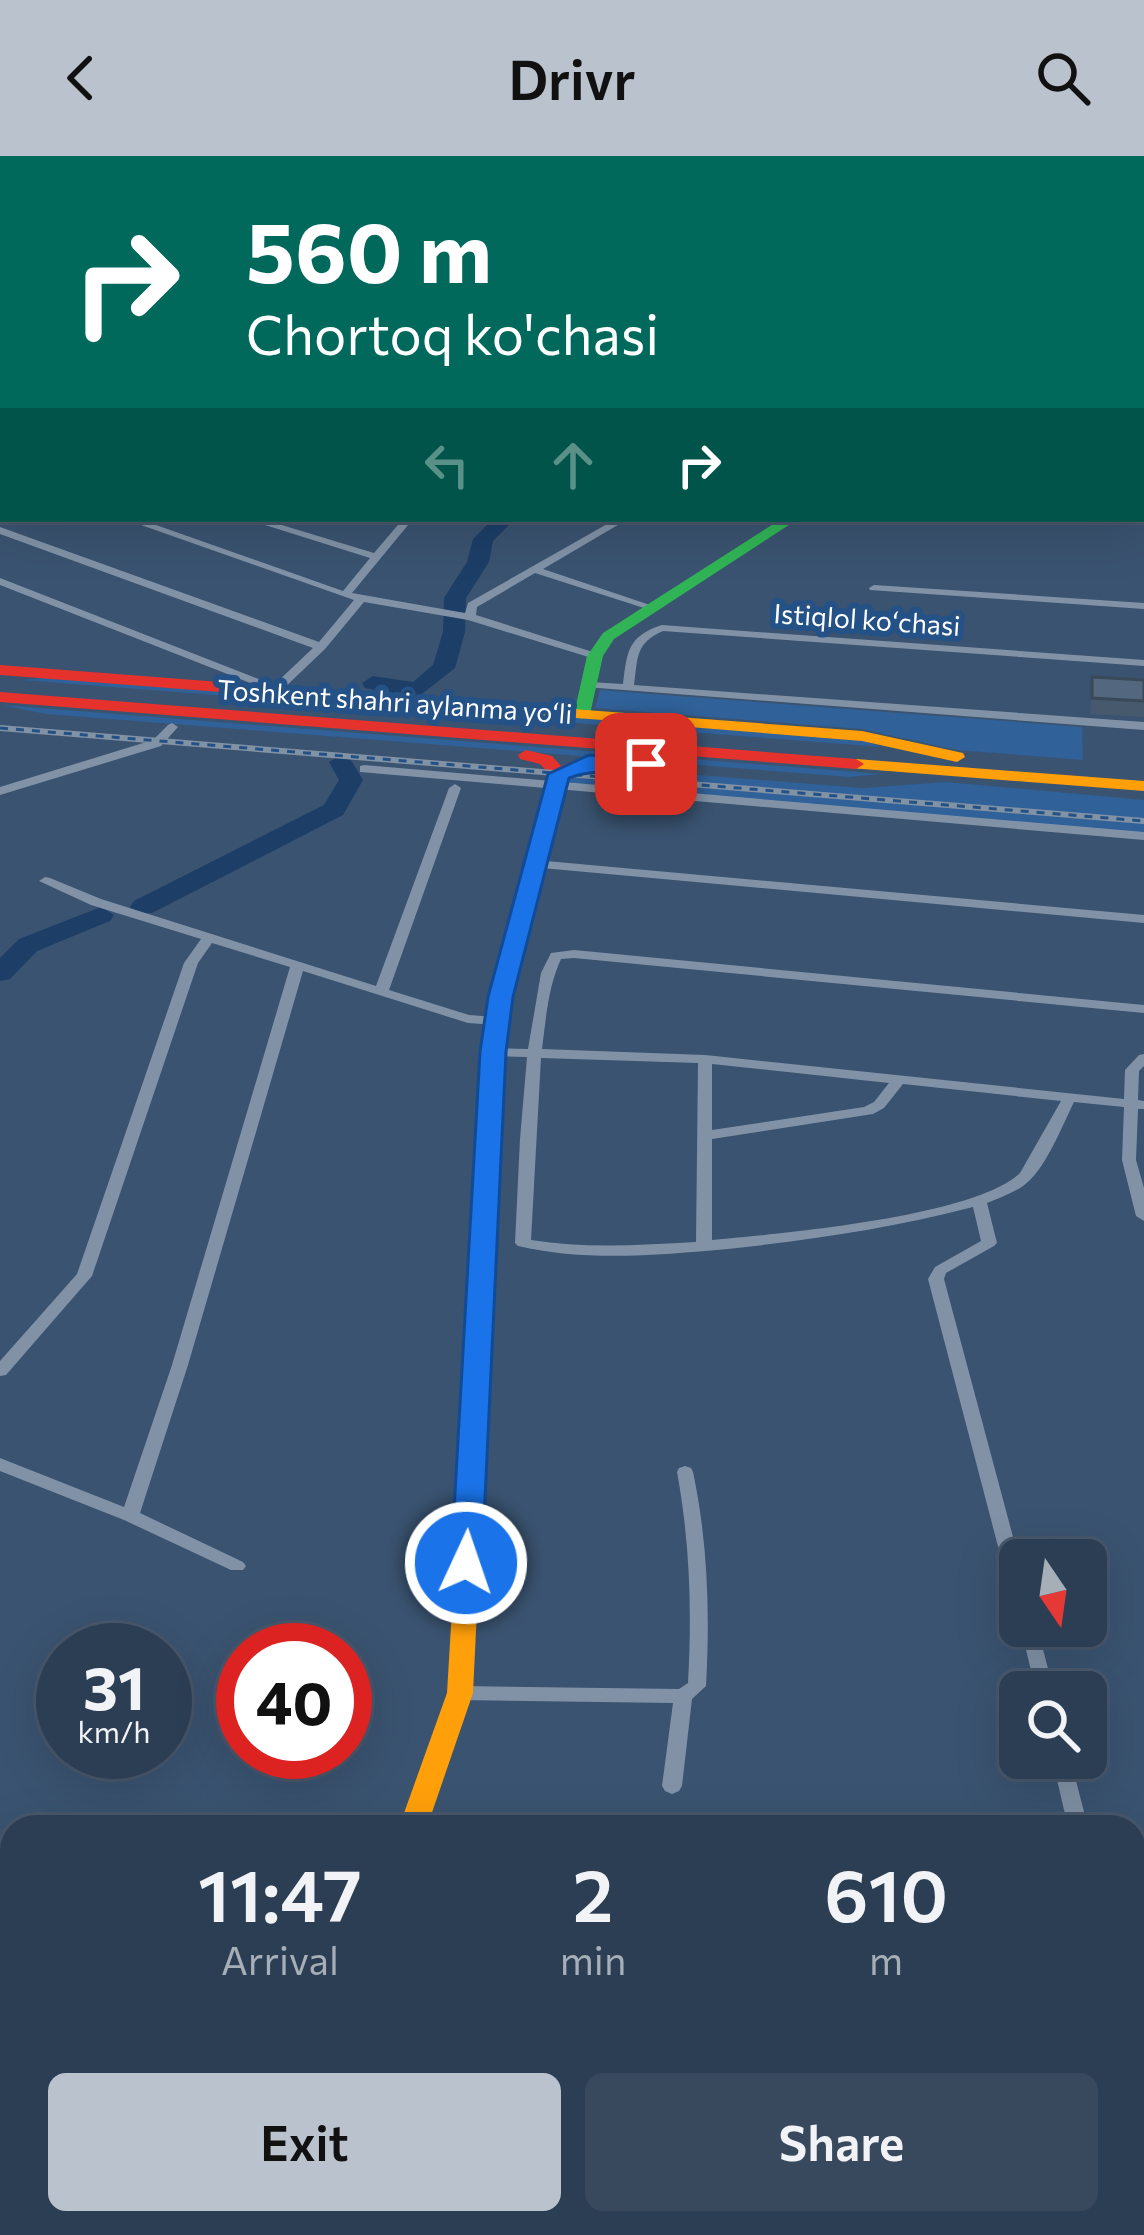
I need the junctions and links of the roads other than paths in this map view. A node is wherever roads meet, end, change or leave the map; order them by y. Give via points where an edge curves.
1 (138, 522) edge
2 (261, 522) edge
3 (406, 522) edge
4 (618, 522) edge
5 (786, 522) edge
6 (0, 530) edge
7 (377, 557) junction
8 (535, 570) junction
9 (0, 581) edge
10 (874, 588) dead end
11 (345, 595) junction
12 (361, 598) junction
13 (1144, 606) edge
14 (651, 607) junction
15 (467, 617) junction
16 (321, 647) junction
17 (596, 656) junction
18 (1144, 663) edge
19 (0, 673) edge
20 (589, 685) junction
21 (0, 686) edge
22 (628, 687) junction
23 (276, 690) junction
24 (0, 697) edge
25 (0, 712) edge
26 (582, 714) junction
27 (1144, 726) edge
28 (172, 727) junction
29 (526, 755) junction
30 (605, 761) junction
31 (972, 767) junction
32 (364, 769) dead end
33 (1144, 775) edge
34 (558, 780) junction
35 (1144, 786) edge
36 (455, 788) dead end
37 (0, 791) edge
38 (1144, 836) edge
39 (535, 864) junction
40 (45, 881) dead end
41 (1144, 919) edge
42 (208, 938) junction
43 (298, 964) junction
44 (382, 992) junction
45 (1144, 1009) edge
46 (496, 1021) junction
47 (493, 1052) junction
48 (535, 1053) junction
49 (1144, 1058) edge
50 (705, 1059) junction
51 (899, 1079) junction
52 (1070, 1097) junction
53 (1137, 1104) edge
54 (703, 1136) junction
55 (979, 1202) junction
56 (1144, 1216) edge
57 (704, 1247) junction
58 (0, 1371) edge
59 (0, 1464) edge
60 (685, 1472) dead end
61 (130, 1516) junction
62 (1005, 1539) edge
63 (237, 1566) dead end
64 (460, 1693) junction
65 (683, 1696) junction
66 (1066, 1779) edge
67 (672, 1786) dead end
68 (417, 1815) edge
69 (1075, 1815) edge

1 - 11 street
2 - 7 street
3 - 7 street
4 - 8 street
5 - 14 main road
6 - 16 street
7 - 11 street
8 - 14 street
8 - 15 street via 472,605
9 - 23 street
10 - 13 street
11 - 12 street
12 - 15 street
12 - 16 street
14 - 17 main road via 608,636
15 - 17 street
16 - 23 street
17 - 20 main road
18 - 22 street, Istiqlol koʻchasi via 662,628 642,634 635,646
19 - 23 main road
20 - 22 street
20 - 26 main road
21 - 31 main road, Toshkent shahri aylanma yoʻli
22 - 27 street
23 - 26 main road
24 - 31 main road, Toshkent shahri aylanma yoʻli
25 - 28 main road
26 - 31 main road via 862,736
28 - 29 main road
28 - 37 street via 157,743
29 - 30 main road
29 - 34 main road via 547,760
30 - 31 main road via 851,780
30 - 34 main road via 582,763
31 - 33 main road, Toshkent shahri aylanma yoʻli
31 - 35 main road, Toshkent shahri aylanma yoʻli
32 - 34 street
34 - 38 street
34 - 39 main road
36 - 44 street
39 - 41 street
39 - 46 main road
40 - 42 street
42 - 43 street
42 - 58 street via 191,963 84,1276
43 - 44 street
43 - 61 street
44 - 46 street
45 - 48 street via 565,954 550,962
46 - 47 main road
47 - 48 street
47 - 64 main road
48 - 50 street
48 - 57 street via 523,1244
49 - 53 street via 1132,1070
50 - 51 street
50 - 54 street
51 - 52 street
51 - 54 street via 868,1111
52 - 53 street
52 - 55 street via 1020,1181
53 - 56 street via 1129,1160
54 - 57 street
55 - 57 street
55 - 62 street via 988,1243 937,1279
59 - 61 street
60 - 65 street via 703,1608 697,1686
61 - 63 street
64 - 65 street
64 - 68 main road
65 - 67 street
66 - 69 street

